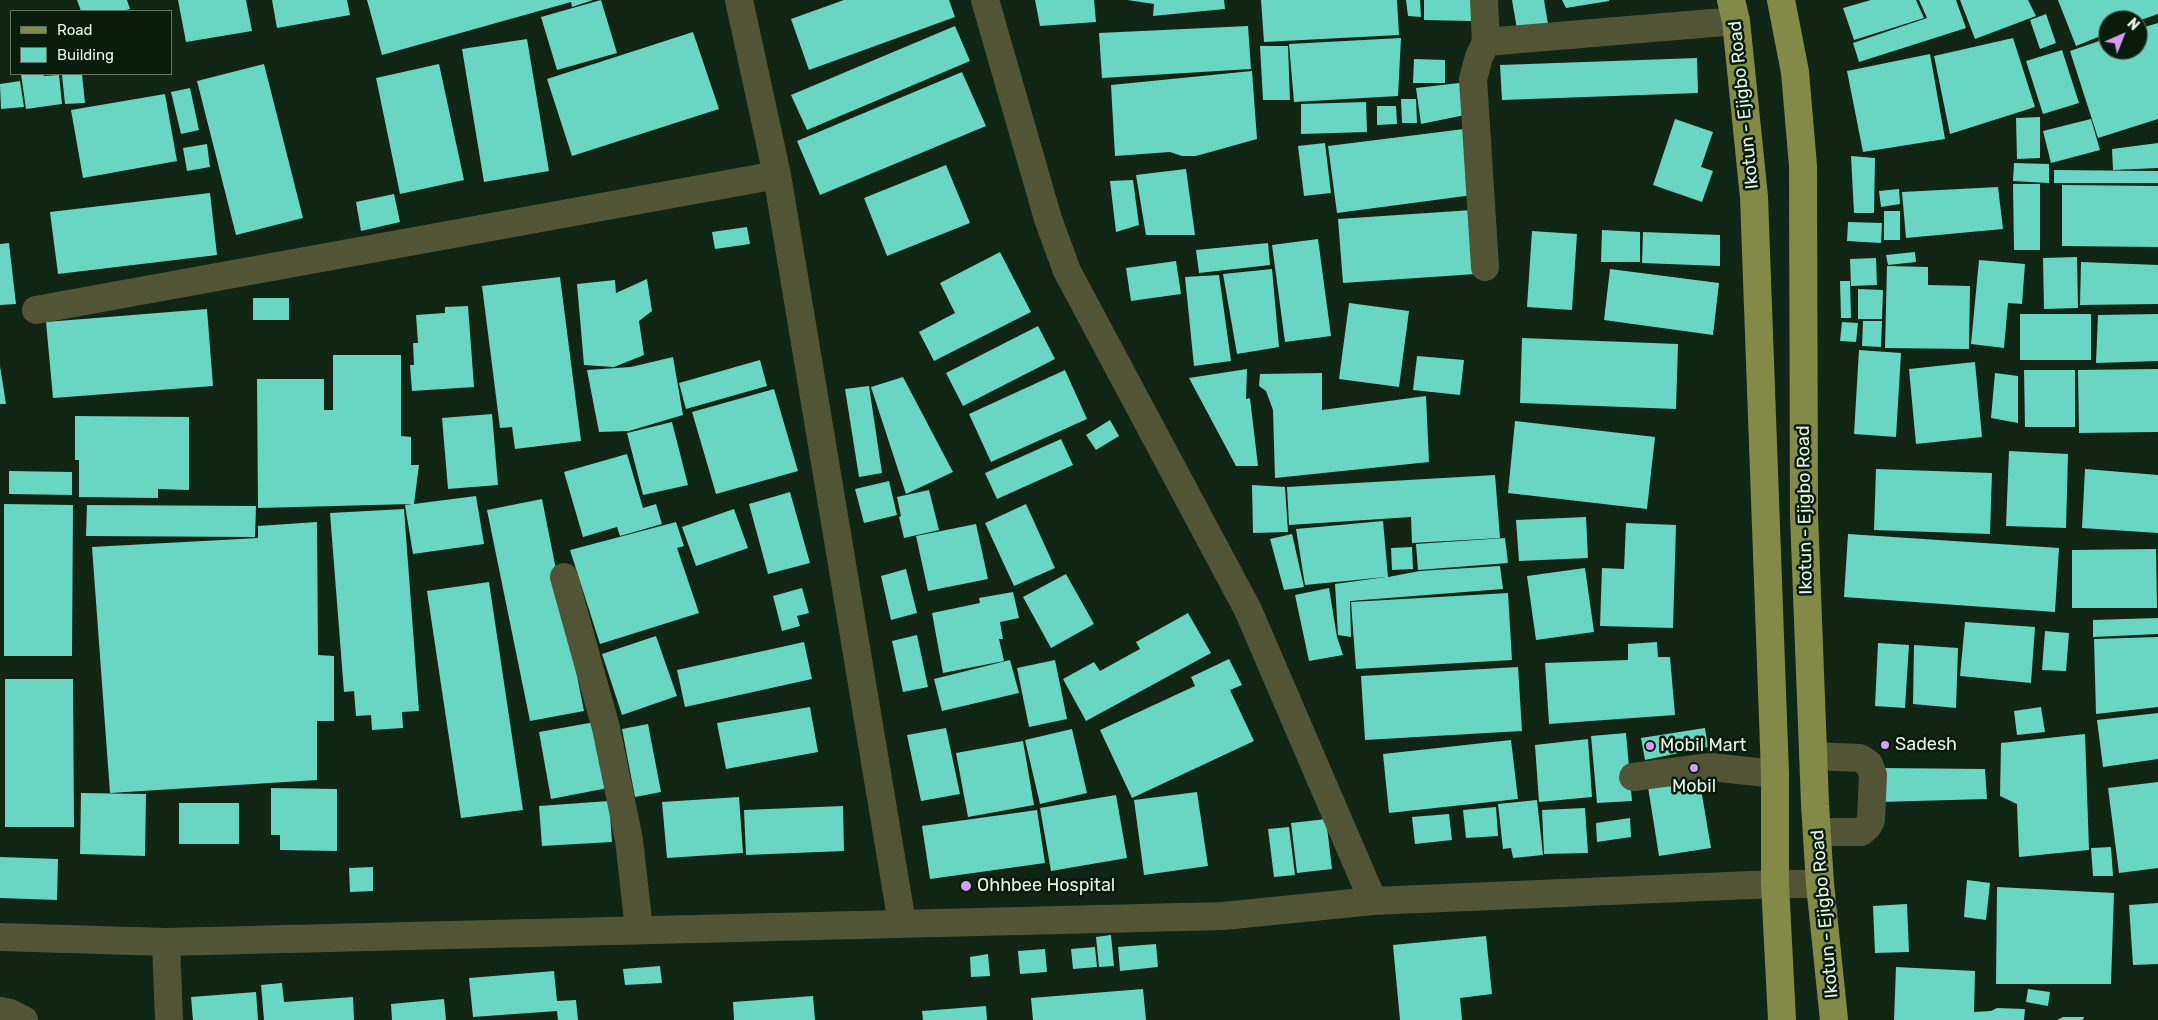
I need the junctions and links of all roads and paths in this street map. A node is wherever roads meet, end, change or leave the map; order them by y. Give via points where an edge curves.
1 (739, 0) edge
2 (985, 0) edge
3 (1484, 0) edge
4 (1781, 0) edge
5 (1734, 11) edge
6 (1486, 42) junction
7 (777, 175) junction
8 (1485, 267) dead end
9 (36, 310) dead end
10 (564, 577) dead end
11 (1813, 756) junction
12 (1775, 774) junction
13 (1633, 777) dead end
14 (1817, 832) junction
15 (1775, 884) junction
16 (1820, 884) junction
17 (1373, 901) junction
18 (902, 923) junction
19 (639, 929) junction
20 (0, 937) edge
21 (166, 942) junction
22 (0, 1011) edge
23 (24, 1020) edge
24 (169, 1020) edge
25 (1782, 1020) edge
26 (1834, 1020) edge

1 - 7 street
2 - 17 street via 1048,219 1067,271 1248,610
3 - 6 street
4 - 11 main road, Ikotun - Ejigbo Road via 1796,72 1803,166 1804,515
5 - 6 street
5 - 12 main road, Ikotun - Ejigbo Road via 1754,197
6 - 8 street via 1473,79
7 - 9 street
7 - 18 street
10 - 19 street via 606,728 629,840
11 - 14 main road, Ikotun - Ejigbo Road
11 - 14 street via 1860,758 1869,764 1873,775 1872,820 1868,826 1860,832
12 - 13 street via 1711,767
12 - 15 main road, Ikotun - Ejigbo Road
14 - 16 main road, Ikotun - Ejigbo Road
15 - 16 street
15 - 17 street
15 - 25 main road, Ikotun - Ejigbo Road
16 - 26 main road, Ikotun - Ejigbo Road
17 - 18 street via 1223,916
18 - 19 street
19 - 21 street
20 - 21 street
21 - 24 street
22 - 23 street via 10,1012

